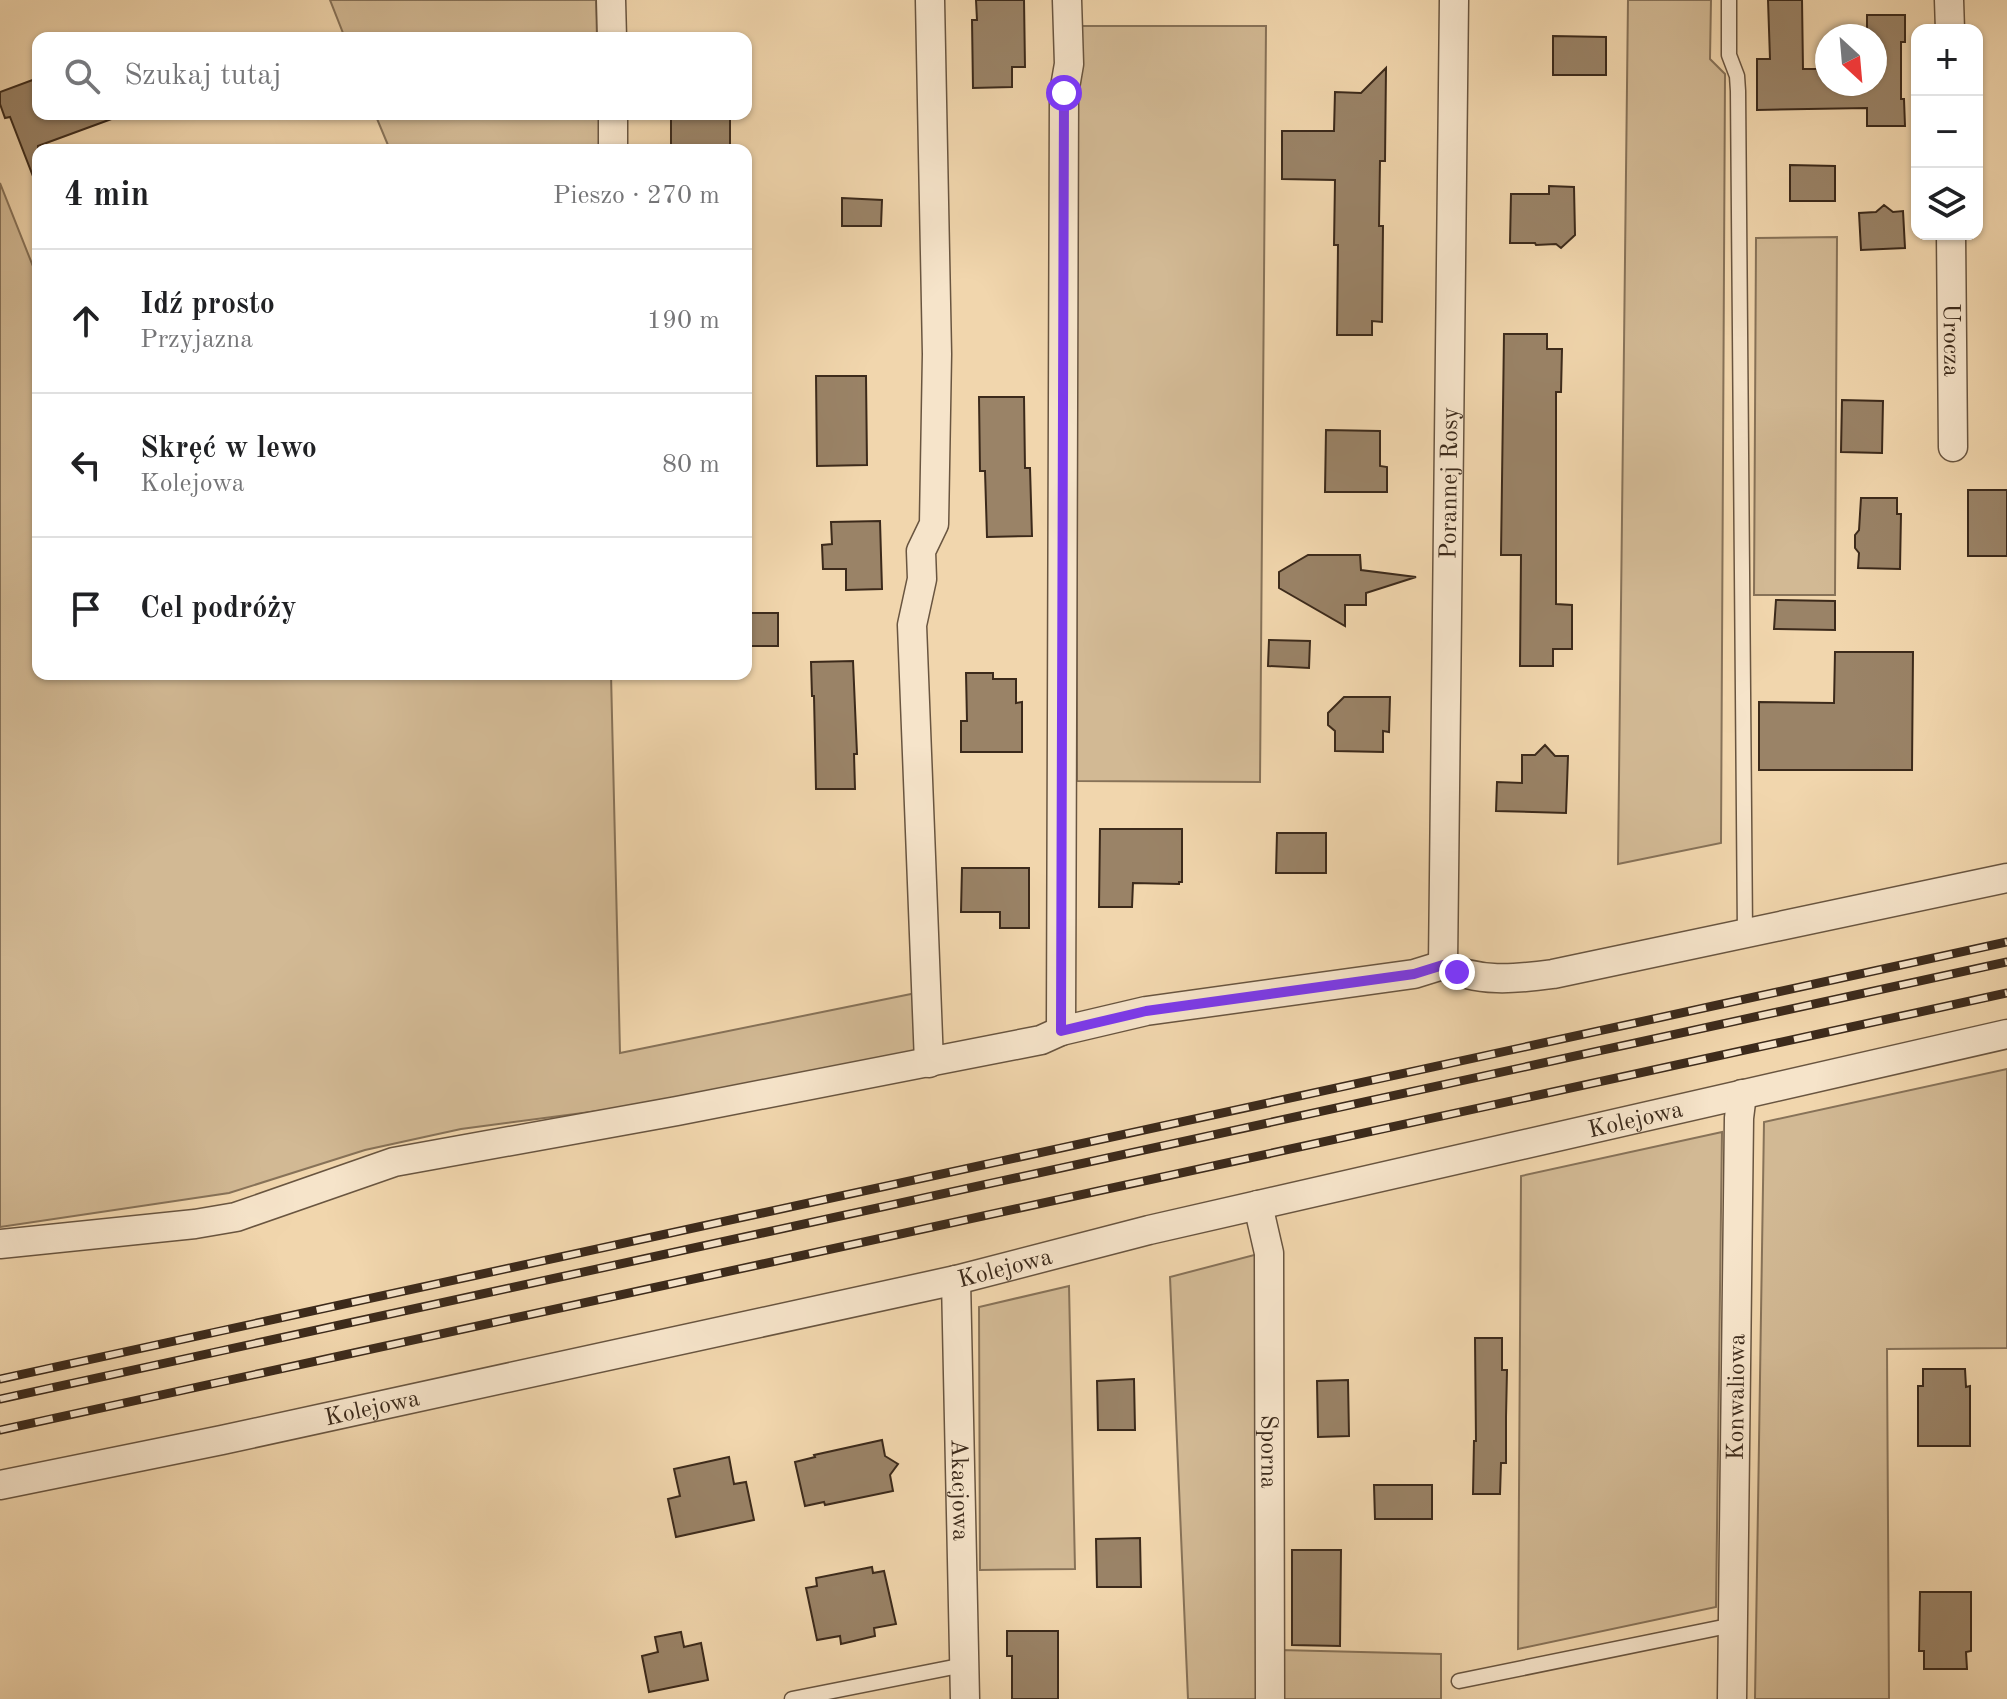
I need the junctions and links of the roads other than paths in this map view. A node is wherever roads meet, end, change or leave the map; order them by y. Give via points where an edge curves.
1 (611, 0) edge
2 (930, 0) edge
3 (1067, 0) edge
4 (1454, 0) edge
5 (1729, 0) edge
6 (1949, 0) edge
7 (1950, 24) edge
8 (612, 32) edge
9 (613, 120) edge
10 (613, 144) edge
11 (1951, 240) edge
12 (1953, 447) dead end
13 (2007, 878) edge
14 (1745, 934) junction
15 (1443, 965) junction
16 (1061, 1031) junction
17 (2007, 1034) edge
18 (929, 1063) junction
19 (1742, 1094) junction
20 (1258, 1205) junction
21 (0, 1244) edge
22 (956, 1280) junction
23 (0, 1485) edge
24 (1733, 1625) junction
25 (964, 1665) junction
26 (1459, 1681) dead end
27 (792, 1699) edge
28 (965, 1699) edge
29 (1270, 1699) edge
30 (1732, 1699) edge

1 - 8 street
2 - 18 street via 937,354 934,524 921,551 922,579 912,625
3 - 16 street
4 - 15 street, Porannej Rosy
5 - 14 lane via 1729,55 1738,91
6 - 7 street
9 - 10 street
11 - 12 street, Urocza
13 - 14 street
14 - 15 street via 1518,979 1468,975
15 - 16 street via 1414,974 1146,1011
16 - 18 street via 1041,1040
17 - 19 street, Kolejowa
18 - 21 street via 394,1162 236,1217
19 - 20 street, Kolejowa
19 - 24 street, Konwaliowa
20 - 22 street, Kolejowa
20 - 29 street, Sporna via 1269,1253
22 - 23 street, Kolejowa
22 - 25 street, Akacjowa
24 - 26 lane
24 - 30 street, Konwaliowa
25 - 27 lane
25 - 28 street, Akacjowa

